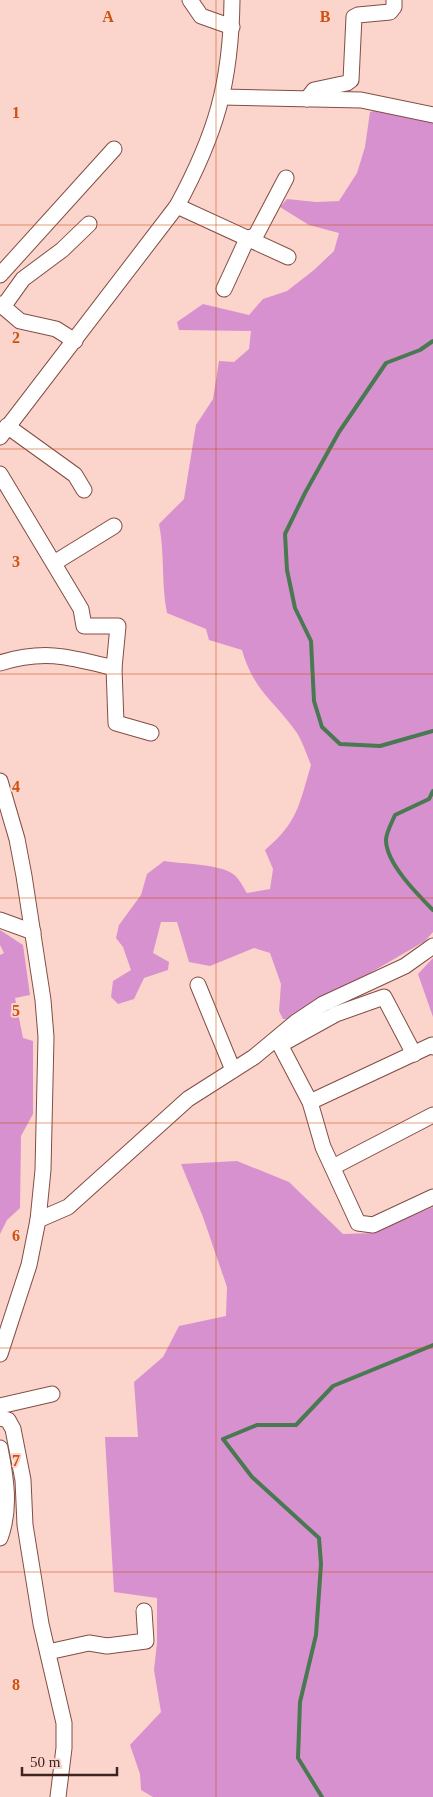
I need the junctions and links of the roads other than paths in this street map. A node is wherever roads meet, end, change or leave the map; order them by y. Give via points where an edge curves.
1 (190, 0) edge
2 (232, 0) edge
3 (394, 0) edge
4 (232, 27) junction
5 (222, 97) junction
6 (307, 99) junction
7 (433, 115) edge
8 (114, 149) dead end
9 (286, 178) dead end
10 (177, 206) junction
11 (89, 224) dead end
12 (247, 240) junction
13 (288, 257) dead end
14 (0, 275) edge
15 (224, 289) dead end
16 (2, 305) edge
17 (75, 341) junction
18 (4, 432) edge
19 (0, 474) edge
20 (84, 490) dead end
21 (114, 526) dead end
22 (54, 563) junction
23 (0, 663) edge
24 (114, 668) junction
25 (152, 734) dead end
26 (0, 781) edge
27 (6, 826) edge
28 (0, 920) edge
29 (33, 932) junction
30 (432, 946) edge
31 (198, 985) dead end
32 (278, 1042) junction
33 (433, 1047) edge
34 (414, 1054) junction
35 (232, 1070) junction
36 (310, 1102) junction
37 (433, 1115) edge
38 (333, 1166) junction
39 (433, 1197) edge
40 (38, 1220) junction
41 (0, 1354) edge
42 (52, 1394) dead end
43 (0, 1406) edge
44 (0, 1418) edge
45 (0, 1448) edge
46 (0, 1538) edge
47 (144, 1611) dead end
48 (48, 1652) junction
49 (58, 1797) edge

1 - 4 street via 201,16
2 - 4 street
3 - 6 street via 390,12 358,14 354,18 351,80 314,90
4 - 5 street
5 - 6 street
5 - 10 street via 214,128
6 - 7 street via 361,100
8 - 14 street
9 - 12 street via 256,235
10 - 12 street
10 - 17 street
11 - 16 street via 62,250 23,278
12 - 13 street
12 - 15 street
16 - 17 street via 20,320 56,328
17 - 18 street
18 - 20 street via 75,475
19 - 22 street
21 - 22 street
22 - 24 street via 81,609 84,626 118,626
23 - 24 street via 44,654
24 - 25 street via 116,722
26 - 27 street
27 - 29 street via 24,876
28 - 29 street
29 - 40 street via 46,1037 43,1170
30 - 32 street via 405,966 323,1004 296,1022
31 - 35 street
32 - 34 street via 336,1014 384,997
32 - 35 street
32 - 36 street
33 - 34 street
34 - 36 street
35 - 40 street via 188,1099 68,1207
36 - 38 street via 323,1146
37 - 38 street
38 - 39 street via 358,1223 364,1226 373,1225
40 - 41 street via 29,1265
42 - 43 street
44 - 48 street via 8,1420 15,1438 25,1495 25,1525
45 - 46 street via 7,1508
47 - 48 street via 146,1641 107,1646 89,1643
48 - 49 street via 64,1723

